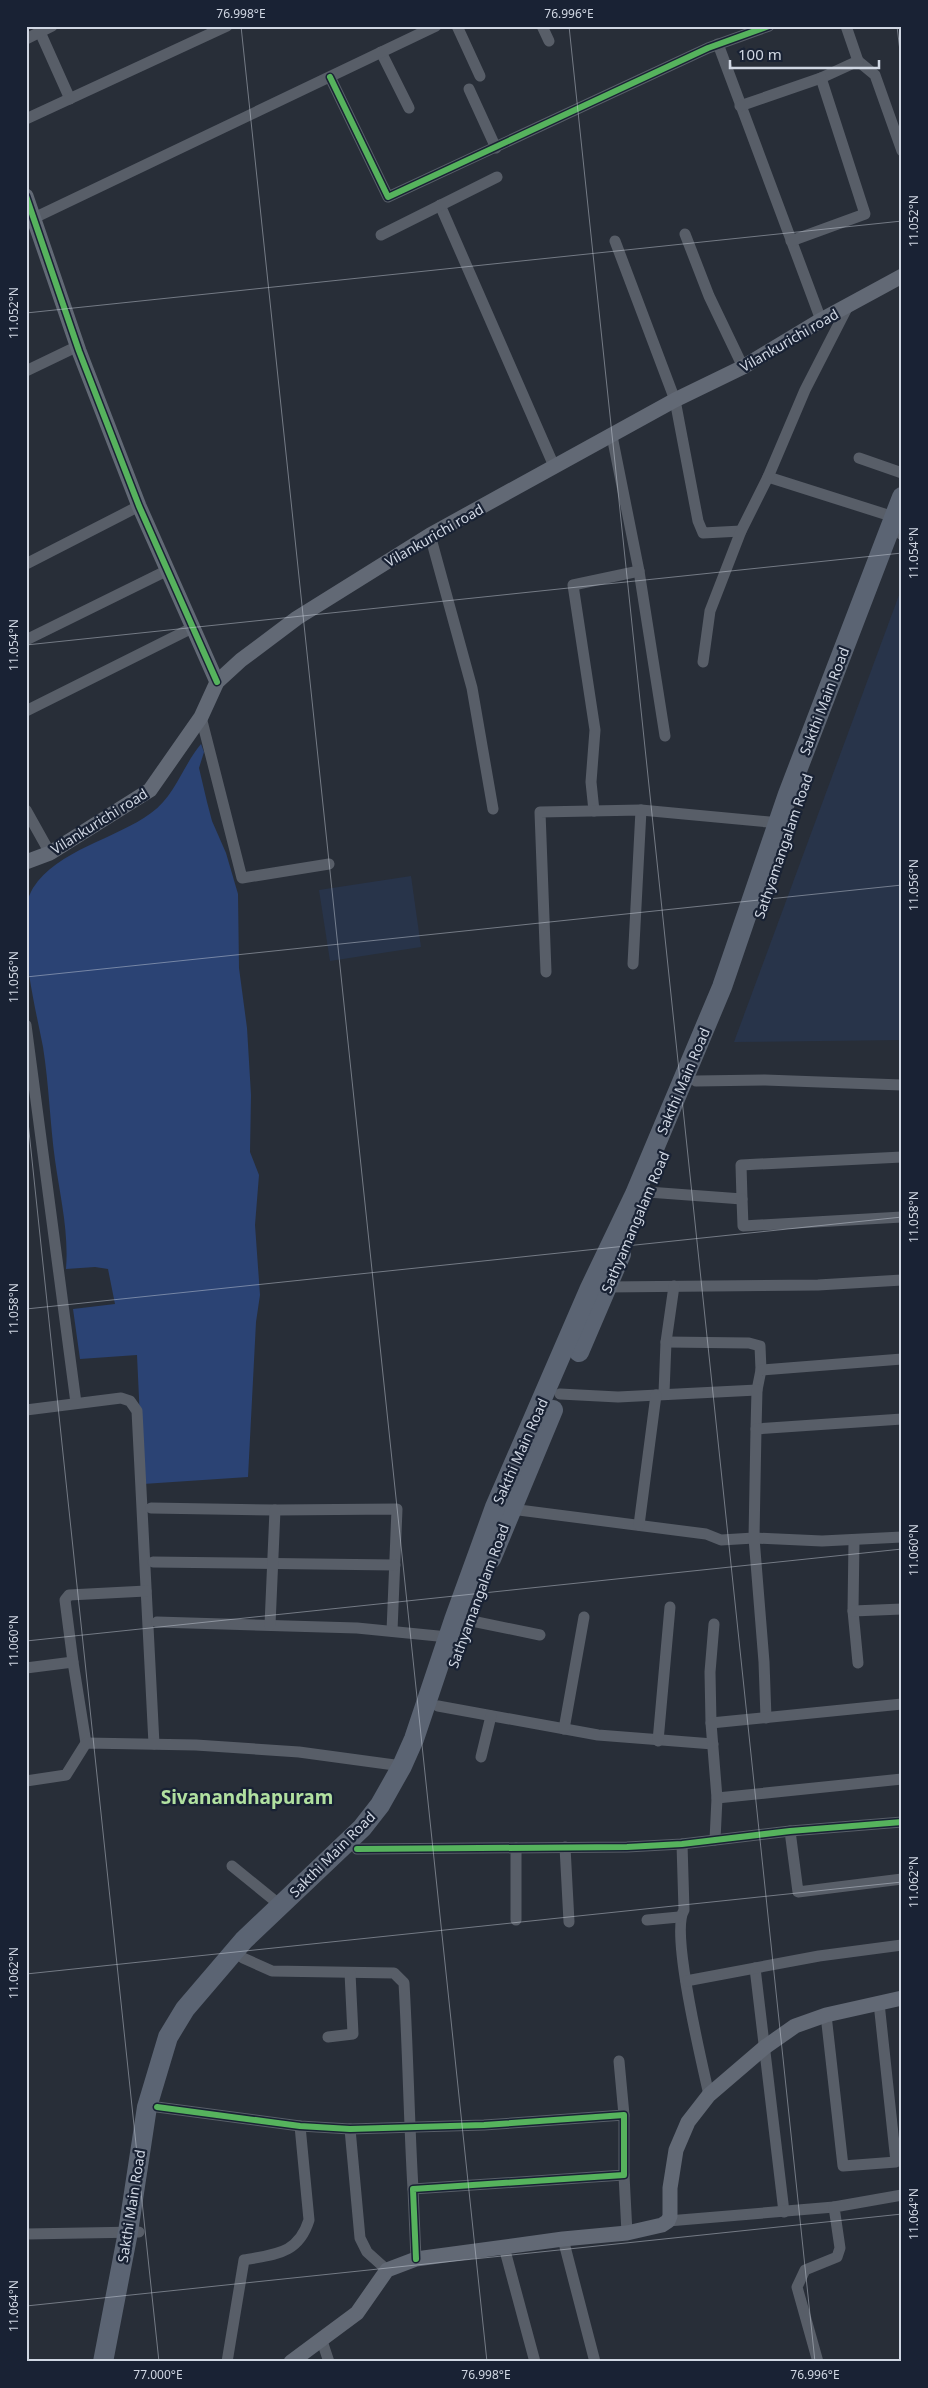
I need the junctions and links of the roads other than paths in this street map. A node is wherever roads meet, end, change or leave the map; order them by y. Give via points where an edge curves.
1 (52, 26) edge
2 (228, 26) edge
3 (436, 26) edge
4 (457, 26) edge
5 (542, 26) edge
6 (769, 26) edge
7 (846, 26) edge
8 (34, 33) edge
9 (549, 41) dead end
10 (718, 44) junction
11 (381, 52) junction
12 (858, 61) junction
13 (480, 76) dead end
14 (330, 77) junction
15 (821, 78) junction
16 (469, 89) dead end
17 (70, 99) junction
18 (740, 106) junction
19 (409, 108) dead end
20 (26, 119) edge
21 (496, 148) junction
22 (902, 151) edge
23 (497, 176) dead end
24 (26, 196) edge
25 (440, 205) junction
26 (34, 218) junction
27 (685, 234) dead end
28 (381, 235) dead end
29 (615, 241) dead end
30 (790, 241) junction
31 (902, 276) edge
32 (848, 306) junction
33 (821, 320) junction
34 (78, 346) junction
35 (743, 367) junction
36 (26, 371) edge
37 (675, 400) junction
38 (612, 436) junction
39 (860, 458) dead end
40 (554, 466) junction
41 (902, 473) edge
42 (768, 477) junction
43 (902, 498) edge
44 (139, 506) junction
45 (900, 530) edge
46 (741, 531) junction
47 (430, 535) junction
48 (26, 564) edge
49 (168, 570) junction
50 (639, 571) junction
51 (194, 627) junction
52 (26, 640) edge
53 (703, 662) dead end
54 (217, 682) junction
55 (26, 711) edge
56 (201, 717) junction
57 (665, 736) dead end
58 (493, 809) dead end
59 (26, 810) edge
60 (641, 810) junction
61 (594, 811) junction
62 (778, 823) junction
63 (50, 853) junction
64 (26, 862) edge
65 (329, 864) dead end
66 (633, 964) dead end
67 (546, 972) dead end
68 (26, 1024) edge
69 (696, 1081) junction
70 (902, 1085) edge
71 (902, 1157) edge
72 (648, 1192) junction
73 (742, 1199) junction
74 (902, 1217) edge
75 (902, 1280) edge
76 (674, 1286) junction
77 (606, 1287) junction
78 (666, 1342) junction
79 (902, 1360) edge
80 (761, 1370) junction
81 (758, 1390) junction
82 (560, 1394) junction
83 (660, 1394) junction
84 (76, 1403) junction
85 (26, 1410) edge
86 (902, 1419) edge
87 (756, 1429) junction
88 (151, 1508) dead end
89 (275, 1510) junction
90 (502, 1519) junction
91 (639, 1525) junction
92 (754, 1538) junction
93 (902, 1538) edge
94 (854, 1540) junction
95 (153, 1562) dead end
96 (273, 1563) junction
97 (395, 1565) junction
98 (146, 1591) junction
99 (670, 1607) dead end
100 (902, 1609) edge
101 (853, 1611) junction
102 (584, 1617) dead end
103 (467, 1620) junction
104 (157, 1622) dead end
105 (714, 1624) dead end
106 (270, 1626) junction
107 (392, 1631) junction
108 (540, 1635) dead end
109 (448, 1637) junction
110 (73, 1662) junction
111 (858, 1663) dead end
112 (26, 1668) edge
113 (902, 1704) edge
114 (438, 1706) junction
115 (491, 1716) junction
116 (766, 1718) junction
117 (711, 1723) junction
118 (564, 1729) junction
119 (658, 1741) junction
120 (86, 1743) junction
121 (154, 1744) junction
122 (713, 1744) junction
123 (481, 1757) dead end
124 (402, 1766) junction
125 (902, 1779) edge
126 (26, 1781) edge
127 (717, 1798) junction
128 (902, 1822) edge
129 (790, 1831) junction
130 (715, 1840) junction
131 (682, 1844) junction
132 (565, 1847) junction
133 (516, 1848) junction
134 (357, 1849) junction
135 (232, 1866) dead end
136 (902, 1879) edge
137 (280, 1905) junction
138 (679, 1917) junction
139 (516, 1920) dead end
140 (647, 1920) dead end
141 (569, 1922) dead end
142 (902, 1946) edge
143 (243, 1958) junction
144 (755, 1968) junction
145 (350, 1973) junction
146 (686, 1981) junction
147 (902, 1998) edge
148 (879, 2003) junction
149 (826, 2015) junction
150 (328, 2037) dead end
151 (765, 2047) junction
152 (619, 2061) dead end
153 (709, 2095) junction
154 (157, 2107) junction
155 (624, 2115) junction
156 (300, 2126) junction
157 (410, 2127) junction
158 (350, 2129) junction
159 (624, 2175) junction
160 (413, 2189) junction
161 (902, 2194) edge
162 (834, 2207) junction
163 (784, 2212) junction
164 (668, 2221) junction
165 (133, 2232) junction
166 (627, 2233) junction
167 (26, 2234) edge
168 (563, 2238) junction
169 (504, 2247) junction
170 (416, 2259) junction
171 (387, 2270) junction
172 (322, 2341) junction
173 (103, 2362) edge
174 (114, 2362) edge
175 (227, 2362) edge
176 (292, 2362) edge
177 (329, 2362) edge
178 (535, 2362) edge
179 (595, 2362) edge
180 (818, 2362) edge

1 - 8 street
2 - 17 street
3 - 11 street
4 - 13 street
5 - 9 street
6 - 10 street
7 - 12 street
8 - 17 street
10 - 18 street
10 - 21 street
11 - 14 street
11 - 19 street
12 - 15 street
12 - 22 street via 875,75
14 - 21 street via 388,197
14 - 26 street
15 - 18 street
15 - 30 street via 865,214
16 - 21 street
17 - 20 street
18 - 30 street
23 - 25 street
24 - 26 street
25 - 28 street
25 - 40 street
26 - 34 street
27 - 35 street via 709,296
29 - 37 street
30 - 33 street
31 - 32 street, Vilankurichi road
32 - 33 street, Vilankurichi road
32 - 42 street via 805,390
33 - 35 street, Vilankurichi road
34 - 36 street
34 - 44 street
35 - 37 street, Vilankurichi road
37 - 38 street, Vilankurichi road
37 - 46 street via 703,533
38 - 40 street, Vilankurichi road
38 - 50 street
39 - 41 street
40 - 47 street, Vilankurichi road
42 - 45 street
42 - 46 street
43 - 45 highway, Sakthi Main Road
44 - 48 street
44 - 49 street
45 - 62 highway, Sakthi Main Road
45 - 69 highway, Sathyamangalam Road via 818,745 728,1005
46 - 53 street via 710,610
47 - 54 street, Vilankurichi road via 298,618 240,660
47 - 58 street via 472,688
49 - 51 street
49 - 52 street
50 - 57 street
50 - 61 street via 573,586 595,730 591,782
51 - 54 street
51 - 55 street
54 - 56 street, Vilankurichi road
56 - 63 street, Vilankurichi road via 150,790
56 - 65 street via 242,878
59 - 63 street
60 - 61 street
60 - 62 street
60 - 66 street
61 - 67 street via 540,812
62 - 90 highway, Sakthi Main Road via 722,987 635,1194 590,1288
63 - 64 street, Vilankurichi road
68 - 84 street
69 - 70 street
69 - 72 highway, Sathyamangalam Road
71 - 73 street via 741,1165
72 - 73 street
72 - 77 highway, Sathyamangalam Road
73 - 74 street via 742,1226
75 - 76 street via 818,1285
76 - 77 street
76 - 78 street
77 - 82 highway, Sathyamangalam Road
78 - 80 street via 749,1343 760,1346
78 - 83 street
79 - 80 street
80 - 81 street
81 - 83 street
81 - 87 street
82 - 83 street via 618,1397
82 - 90 highway, Sathyamangalam Road
83 - 91 street
84 - 85 street
84 - 98 street via 121,1398 130,1401 137,1411
86 - 87 street
87 - 92 street
88 - 89 street
89 - 96 street
89 - 97 street via 398,1509
90 - 91 street
90 - 103 highway, Sathyamangalam Road
90 - 109 highway, Sakthi Main Road
91 - 92 street via 706,1534 721,1540
92 - 94 street
92 - 116 street
93 - 94 street
94 - 101 street
95 - 96 street
96 - 97 street
96 - 106 street
97 - 107 street
98 - 110 street via 70,1595 65,1600
98 - 121 street
99 - 119 street
100 - 101 street
101 - 111 street
102 - 118 street
103 - 108 street
103 - 114 highway, Sathyamangalam Road
104 - 106 street
105 - 117 street via 710,1672
106 - 107 street
107 - 109 street
109 - 124 highway, Sakthi Main Road
110 - 112 street
110 - 120 street
113 - 116 street
114 - 115 street
114 - 134 highway, Sathyamangalam Road via 413,1768 388,1812
115 - 118 street
115 - 123 street
116 - 117 street
117 - 122 street
118 - 119 street
119 - 122 street
120 - 121 street
120 - 126 street via 66,1776
121 - 124 street via 299,1752
122 - 127 street
124 - 137 highway, Sakthi Main Road via 380,1805 362,1828
125 - 127 street
127 - 130 street
128 - 129 street
129 - 130 street
129 - 136 street via 798,1892
130 - 131 street
131 - 132 street
131 - 138 street via 684,1910
132 - 133 street
132 - 141 street
133 - 134 street
133 - 139 street
134 - 143 highway, Sathyamangalam Road
135 - 137 street
137 - 165 highway, Sakthi Main Road via 215,1972 185,2009 168,2037 147,2107
138 - 140 street
138 - 146 street
142 - 144 street
143 - 145 street via 272,1970
143 - 154 highway, Sathyamangalam Road via 196,2013 180,2040
144 - 146 street
144 - 151 street
145 - 150 street via 353,2034
145 - 157 street via 394,1974 404,1983
146 - 153 street
147 - 148 street
148 - 149 street
148 - 149 street via 896,2162 842,2166
149 - 151 street via 796,2026
151 - 153 street
151 - 163 street
152 - 155 street
153 - 164 street via 688,2122 676,2150
154 - 156 street
154 - 165 highway, Sathyamangalam Road
155 - 157 street
155 - 159 street
156 - 158 street
156 - 175 street via 309,2220 306,2229 288,2251 244,2260
157 - 158 street
157 - 160 street
158 - 171 street via 360,2238 367,2252
159 - 160 street
159 - 166 street
160 - 170 street
161 - 162 street
162 - 163 street
162 - 180 street via 840,2248 837,2257 805,2270 797,2287
163 - 164 street
164 - 166 street
165 - 167 street
165 - 173 highway, Sakthi Main Road
165 - 174 highway, Sathyamangalam Road via 129,2297
166 - 168 street
168 - 169 street
168 - 179 street
169 - 170 street
169 - 178 street
170 - 171 street
171 - 172 street via 357,2313
172 - 176 street
172 - 177 street

